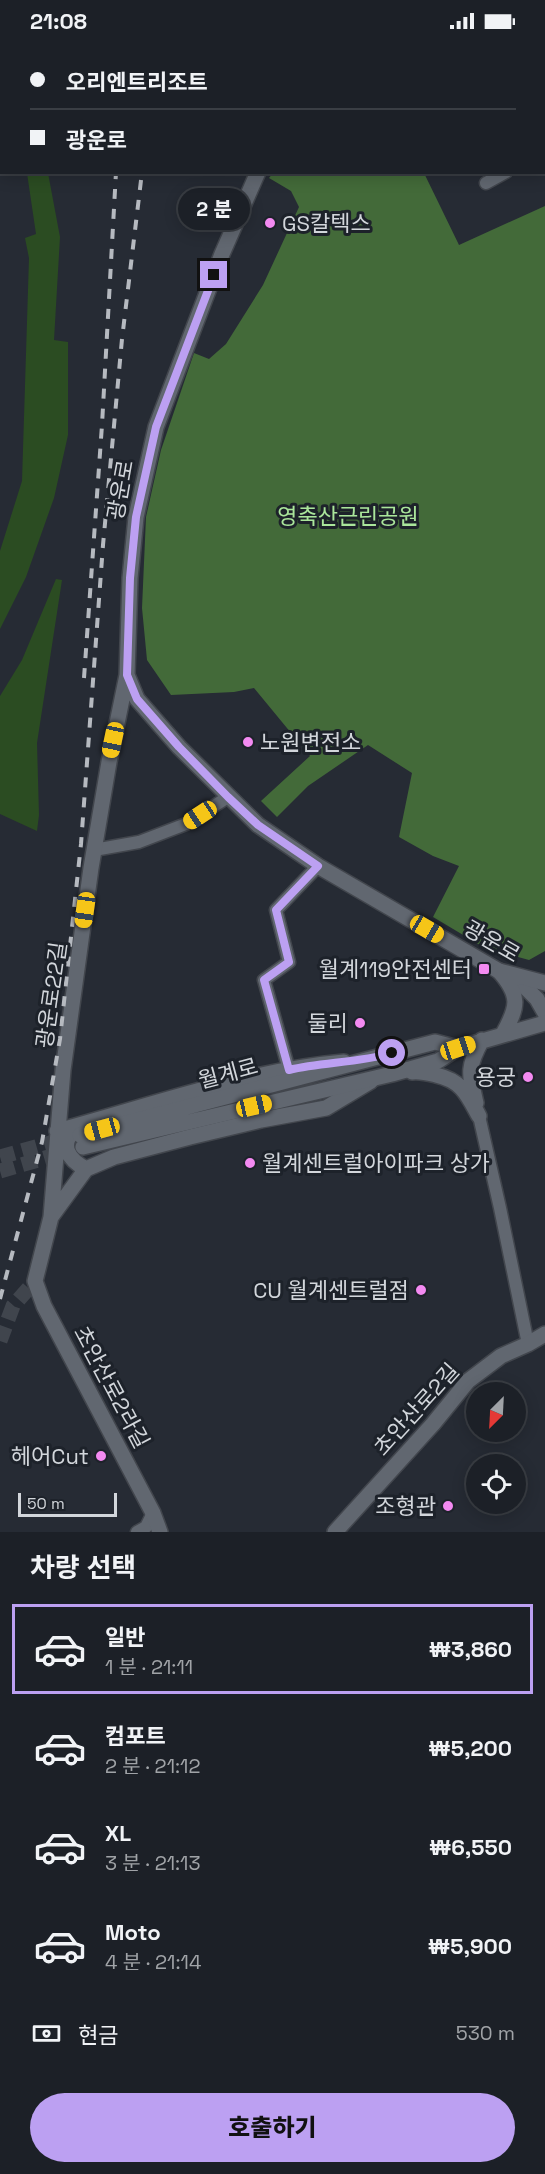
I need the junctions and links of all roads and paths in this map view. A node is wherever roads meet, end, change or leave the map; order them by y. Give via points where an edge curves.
1 (257, 174) edge
2 (502, 174) edge
3 (486, 183) dead end
4 (127, 675) junction
5 (228, 797) junction
6 (94, 850) junction
7 (318, 866) junction
8 (499, 971) junction
9 (545, 982) edge
10 (545, 1013) edge
11 (545, 1023) edge
12 (503, 1034) junction
13 (482, 1040) junction
14 (458, 1048) junction
15 (370, 1059) junction
16 (289, 1070) junction
17 (384, 1076) junction
18 (478, 1116) junction
19 (57, 1131) junction
20 (81, 1136) junction
21 (86, 1169) junction
22 (51, 1217) junction
23 (545, 1334) edge
24 (528, 1344) junction
25 (153, 1513) junction
26 (138, 1532) edge
27 (160, 1532) edge
28 (335, 1532) edge

1 - 4 street, 광운로 via 156,427 136,517
2 - 3 street
4 - 5 street, 광운로 via 137,699
4 - 6 street, 광운로22길
5 - 6 street via 186,824 139,842
5 - 7 street, 광운로 via 258,825
6 - 19 street, 광운로22길
7 - 8 street, 광운로
7 - 16 street, 월계로 via 276,910 289,962 264,980
8 - 9 street
8 - 10 street, 광운로 via 523,985
8 - 12 street via 514,990 516,1005
11 - 12 street, 월계로
12 - 13 street, 월계로
13 - 14 street, 월계로
13 - 18 street via 470,1070
14 - 15 street, 월계로 via 435,1042
14 - 17 street, 월계로 via 438,1061
15 - 16 street
15 - 20 street, 월계로
16 - 20 street via 217,1087
17 - 18 street via 421,1071 454,1081 463,1088
17 - 20 street, 월계로
17 - 21 street via 326,1108 190,1137 114,1157
18 - 24 street
19 - 20 street
19 - 22 street, 광운로22길
20 - 21 street via 69,1135 66,1141 74,1163
21 - 22 street
22 - 25 street, 초안산로2라길 via 35,1281
23 - 24 street, 초안산로2길
24 - 28 street, 초안산로2길 via 501,1356 468,1381
25 - 26 street via 146,1527
25 - 27 street, 초안산로2라길

